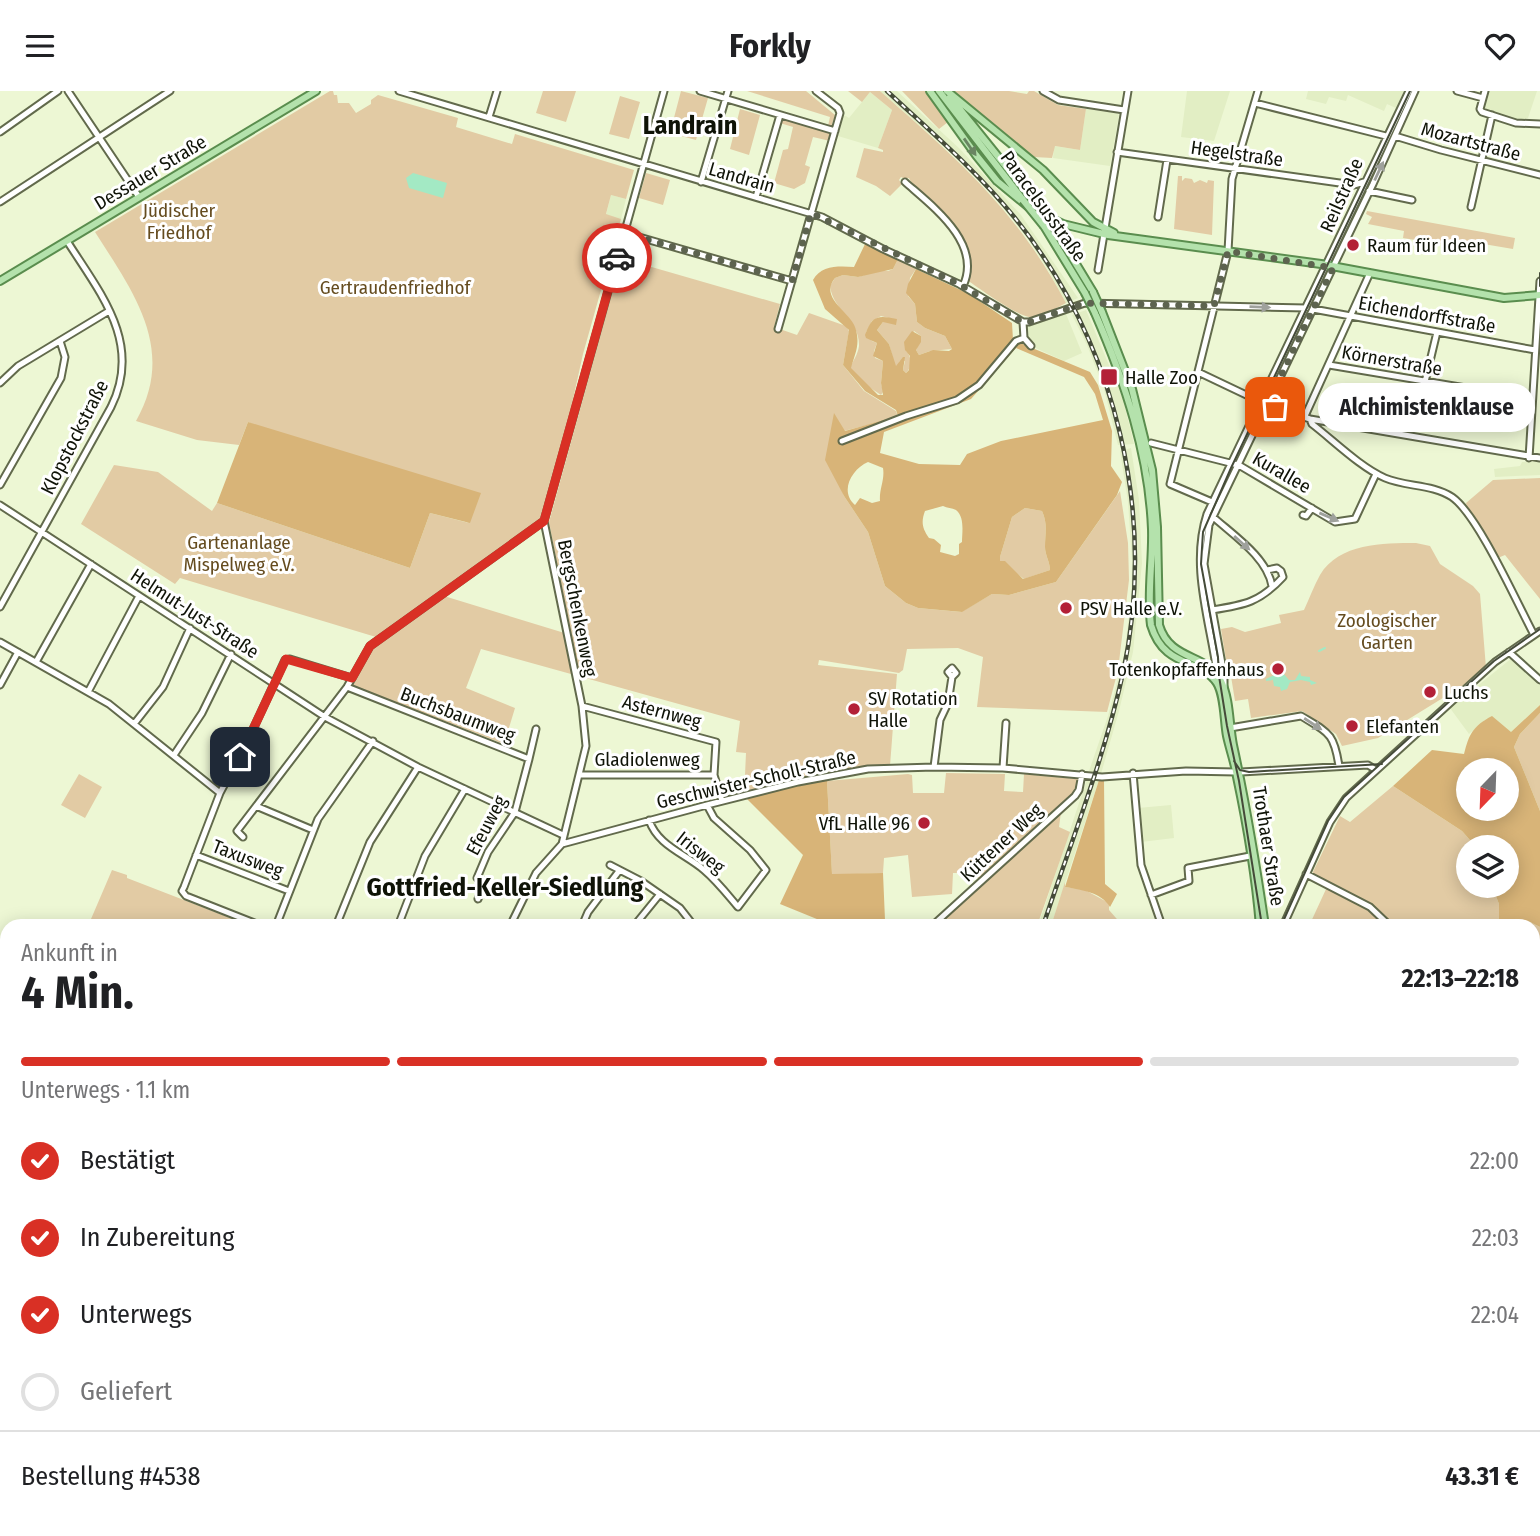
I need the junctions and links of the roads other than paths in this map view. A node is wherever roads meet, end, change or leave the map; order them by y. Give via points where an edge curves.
1 (58, 91) edge
2 (68, 91) edge
3 (170, 91) edge
4 (316, 91) edge
5 (399, 91) edge
6 (497, 91) edge
7 (662, 91) edge
8 (700, 91) edge
9 (728, 91) edge
10 (816, 91) edge
11 (930, 91) edge
12 (939, 91) edge
13 (946, 91) edge
14 (1043, 91) edge
15 (1128, 91) edge
16 (1258, 91) edge
17 (1409, 91) edge
18 (1415, 91) edge
19 (1457, 91) edge
20 (1485, 91) edge
21 (1483, 98) junction
22 (726, 99) junction
23 (1255, 103) junction
24 (1124, 110) junction
25 (780, 115) junction
26 (1492, 115) junction
27 (489, 117) junction
28 (1540, 124) edge
29 (835, 131) junction
30 (0, 132) edge
31 (1386, 136) junction
32 (1395, 136) junction
33 (99, 137) junction
34 (1117, 152) junction
35 (1167, 160) junction
36 (1482, 160) junction
37 (645, 165) junction
38 (1235, 169) junction
39 (1540, 175) edge
40 (905, 181) dead end
41 (701, 182) junction
42 (1364, 182) junction
43 (1354, 185) junction
44 (1369, 191) junction
45 (1360, 192) junction
46 (139, 197) junction
47 (756, 197) junction
48 (1412, 200) dead end
49 (0, 202) edge
50 (1471, 207) dead end
51 (1079, 209) junction
52 (811, 213) junction
53 (1158, 218) dead end
54 (1088, 231) junction
55 (1103, 231) junction
56 (625, 233) junction
57 (67, 240) junction
58 (1228, 251) junction
59 (1330, 267) junction
60 (1098, 270) dead end
61 (1369, 275) junction
62 (0, 281) edge
63 (792, 281) junction
64 (1540, 281) edge
65 (963, 286) junction
66 (1089, 293) junction
67 (1540, 295) edge
68 (1214, 306) junction
69 (1310, 309) junction
70 (109, 311) junction
71 (1351, 316) junction
72 (1023, 321) junction
73 (778, 329) dead end
74 (1437, 332) junction
75 (1024, 338) junction
76 (60, 341) junction
77 (1031, 346) dead end
78 (1535, 350) junction
79 (1329, 365) junction
80 (1198, 372) junction
81 (1425, 382) junction
82 (0, 383) edge
83 (1532, 399) junction
84 (1264, 404) junction
85 (1307, 418) junction
86 (842, 441) dead end
87 (1144, 444) junction
88 (1178, 450) junction
89 (1529, 458) junction
90 (1540, 458) edge
91 (1234, 464) junction
92 (1376, 474) junction
93 (0, 485) edge
94 (1212, 502) junction
95 (0, 505) edge
96 (1311, 508) junction
97 (1304, 515) dead end
98 (1212, 516) junction
99 (544, 521) junction
100 (41, 533) junction
101 (91, 564) junction
102 (1267, 570) junction
103 (1272, 586) junction
104 (139, 596) junction
105 (0, 607) edge
106 (1212, 610) junction
107 (190, 628) junction
108 (1537, 633) edge
109 (0, 642) edge
110 (18, 652) junction
111 (1509, 652) junction
112 (231, 654) junction
113 (1215, 657) junction
114 (36, 662) junction
115 (1201, 663) junction
116 (1217, 674) junction
117 (952, 677) dead end
118 (352, 678) junction
119 (1540, 680) edge
120 (274, 684) junction
121 (0, 685) edge
122 (347, 687) junction
123 (1222, 687) junction
124 (88, 692) junction
125 (582, 706) junction
126 (325, 717) junction
127 (1006, 723) dead end
128 (134, 724) junction
129 (1230, 728) junction
130 (536, 729) dead end
131 (373, 741) junction
132 (174, 755) junction
133 (529, 759) junction
134 (1339, 766) junction
135 (418, 767) junction
136 (934, 767) junction
137 (1003, 768) junction
138 (1376, 770) junction
139 (1238, 772) junction
140 (1133, 773) junction
141 (1082, 774) junction
142 (580, 775) junction
143 (714, 775) junction
144 (465, 789) junction
145 (220, 793) junction
146 (722, 801) junction
147 (707, 804) junction
148 (256, 806) junction
149 (515, 812) junction
150 (649, 820) junction
151 (313, 830) junction
152 (563, 835) junction
153 (243, 837) dead end
154 (562, 844) junction
155 (196, 855) junction
156 (1250, 856) junction
157 (610, 865) dead end
158 (619, 871) junction
159 (1306, 874) junction
160 (289, 891) junction
161 (660, 894) junction
162 (1151, 895) junction
163 (478, 899) dead end
164 (245, 919) edge
165 (279, 919) edge
166 (339, 919) edge
167 (401, 919) edge
168 (514, 919) edge
169 (586, 919) edge
170 (640, 919) edge
171 (689, 919) edge
172 (940, 919) edge
173 (1160, 919) edge
174 (1262, 919) edge
175 (1262, 919) edge
176 (1286, 919) edge
177 (1383, 919) edge

1 - 30 street
2 - 33 street
3 - 33 street
4 - 46 main road, Dessauer Straße
5 - 27 street, Landrain
6 - 27 street
7 - 37 street, Bergschenkenweg
8 - 22 street
9 - 22 street
10 - 29 street via 838,108
11 -> 54 main road via 984,166 1011,194 1039,213
12 - 66 main road, Paracelsusstraße, bridge via 1044,226
13 - 51 main road via 1030,158
13 - 66 main road, Paracelsusstraße, bridge via 1054,226
14 - 24 street via 1059,100
15 - 24 street
16 - 23 street
17 - 31 street, Reilstraße
18 - 32 street, Reilstraße
19 - 21 street
20 - 21 street
21 - 26 street via 1480,110
22 - 25 street
22 - 41 street
23 - 31 street
23 - 38 street
24 - 34 street
25 - 29 street
25 - 47 street
26 - 28 street
26 - 36 street
27 - 37 street, Landrain
29 - 52 street
31 - 42 street, Reilstraße
32 - 36 street, Mozartstraße
44 -> 32 street, Reilstraße
33 - 46 street
33 - 49 street
34 - 35 street, Hegelstraße
34 - 55 street
35 - 38 street, Hegelstraße
35 - 53 street
36 - 39 street, Mozartstraße
36 - 50 street
37 - 41 street, Landrain
37 - 56 street, Bergschenkenweg
38 - 43 street, Hegelstraße
38 - 58 street
40 - 65 street via 956,230 966,264
41 - 47 street, Landrain
42 - 43 street, Hegelstraße
42 - 45 street, Reilstraße
43 - 45 street
44 - 48 street, Reilstraße
44 - 59 street, Reilstraße
45 - 59 street, Reilstraße
46 - 57 main road, Dessauer Straße
47 - 52 street, Landrain
51 - 54 main road
51 - 55 main road
52 - 63 street
52 - 65 street, Landrain
54 - 55 main road
55 - 58 main road
55 - 60 street
56 - 63 street
56 - 99 street, Bergschenkenweg
57 - 62 main road, Dessauer Straße
57 - 70 street, Klopstockstraße
58 - 59 main road
58 - 68 street
59 - 61 main road
59 - 69 street, Reilstraße
61 - 67 main road via 1504,298
61 - 71 street
63 - 73 street
64 - 67 street
65 - 72 street, Landrain
66 - 87 main road, Paracelsusstraße, bridge via 1132,389
67 - 78 street
68 -> 69 street, Eichendorffstraße
68 - 72 street, Eichendorffstraße via 1085,303
68 - 80 street
69 - 71 street, Eichendorffstraße
69 - 84 street, Reilstraße
70 - 76 street
70 - 100 street, Klopstockstraße via 121,341 121,383
71 - 74 street, Eichendorffstraße
71 - 79 street
72 - 75 street
74 - 78 street, Eichendorffstraße
74 - 81 street
75 - 77 street
75 - 86 street via 979,385 957,400
76 - 82 street via 18,366
76 - 93 street via 65,357 61,379
78 - 83 street
79 - 81 street, Körnerstraße
79 - 85 street
80 - 84 street
80 - 88 street
81 - 83 street, Körnerstraße
83 - 89 street
84 - 85 street
84 - 91 street, Reilstraße
85 - 89 street
85 - 92 street
87 - 88 street, Kurallee
87 - 115 main road, Paracelsusstraße via 1156,511 1159,625 1172,647
87 - 123 main road, Paracelsusstraße via 1152,527 1153,630 1169,653
88 - 91 street, Kurallee
88 - 94 street via 1170,484
89 - 90 street
91 - 94 street, Reilstraße
91 - 96 street, Kurallee
91 - 98 street, Reilstraße
96 -> 92 street, Kurallee via 1335,522 1355,519
92 - 108 street via 1454,498 1472,519
94 - 113 street, Reilstraße via 1201,531 1199,564
95 - 100 street, Helmut-Just-Straße
96 - 97 street, Kurallee
98 -> 102 street
98 - 106 street, Reilstraße via 1204,564
99 - 118 street via 370,646
99 - 125 street, Bergschenkenweg
100 - 101 street, Helmut-Just-Straße
100 - 105 street, Klopstockstraße
101 - 104 street, Helmut-Just-Straße
101 - 114 street
102 - 103 street
102 - 103 street via 1282,571 1283,577
103 - 106 street via 1261,598
104 - 107 street, Helmut-Just-Straße
104 - 124 street
106 - 123 street, Reilstraße via 1224,675
107 - 112 street, Helmut-Just-Straße
107 - 128 street via 168,679
108 - 111 street
109 - 110 street
110 - 114 street
110 - 121 street
111 - 119 street
111 - 138 street
112 - 120 street, Helmut-Just-Straße
112 - 132 street via 202,713
113 - 115 street
113 - 116 street, Reilstraße
114 - 124 street
115 - 116 main road, Paracelsusstraße
116 - 123 main road, Paracelsusstraße
117 - 136 street
118 - 120 street via 288,659
118 - 122 street
120 - 126 street, Helmut-Just-Straße
120 - 145 street
122 - 126 street
122 - 133 street, Buchsbaumweg
123 - 129 main road, Reilstraße
123 - 139 main road, Reilstraße via 1228,739
124 - 128 street
125 - 142 street, Bergschenkenweg via 586,746
125 - 143 street, Asternweg via 716,742
126 - 131 street, Helmut-Just-Straße
126 - 148 street
127 - 137 street
128 - 132 street
129 -> 134 street via 1301,716 1332,738
129 - 139 main road, Reilstraße
130 - 133 street, Buchsbaumweg
131 - 135 street, Helmut-Just-Straße
131 - 151 street
132 - 145 street
133 - 149 street, Efeuweg
134 - 138 street, Geschwister-Scholl-Straße via 1368,765
134 - 139 street, Geschwister-Scholl-Straße
135 - 144 street, Helmut-Just-Straße
135 - 166 street via 370,842
136 - 137 street, Geschwister-Scholl-Straße
136 - 146 street, Geschwister-Scholl-Straße via 844,772
137 - 141 street, Geschwister-Scholl-Straße
138 - 159 street via 1336,813
139 - 140 street, Geschwister-Scholl-Straße
139 - 156 main road, Trothaer Straße
139 - 174 main road, Trothaer Straße
140 - 141 street, Geschwister-Scholl-Straße
140 - 162 street via 1137,839
141 - 172 street, Küttener Weg via 1077,793
142 - 143 street, Gladiolenweg
142 - 152 street, Bergschenkenweg
143 - 146 street, Asternweg
144 - 149 street, Helmut-Just-Straße
144 - 167 street via 425,856
145 - 155 street
146 - 147 street, Geschwister-Scholl-Straße
147 - 150 street, Geschwister-Scholl-Straße
147 - 150 street, Irisweg via 766,870 738,907 706,872 660,840
148 - 151 street
148 - 153 street via 237,831
149 - 152 street, Helmut-Just-Straße
149 - 163 street, Efeuweg via 488,852 477,878 485,881
150 - 154 street, Geschwister-Scholl-Straße
151 - 160 street
152 - 154 street, Bergschenkenweg
154 - 168 street via 537,873
155 - 160 street, Taxusweg
155 - 164 street via 183,894
156 - 162 street via 1188,867 1189,881
156 - 175 main road, Trothaer Straße
157 - 158 street
158 - 161 street
158 - 169 street
159 - 176 street
159 - 177 street via 1370,907
160 - 165 street
161 - 170 street
161 - 171 street
162 - 173 street

